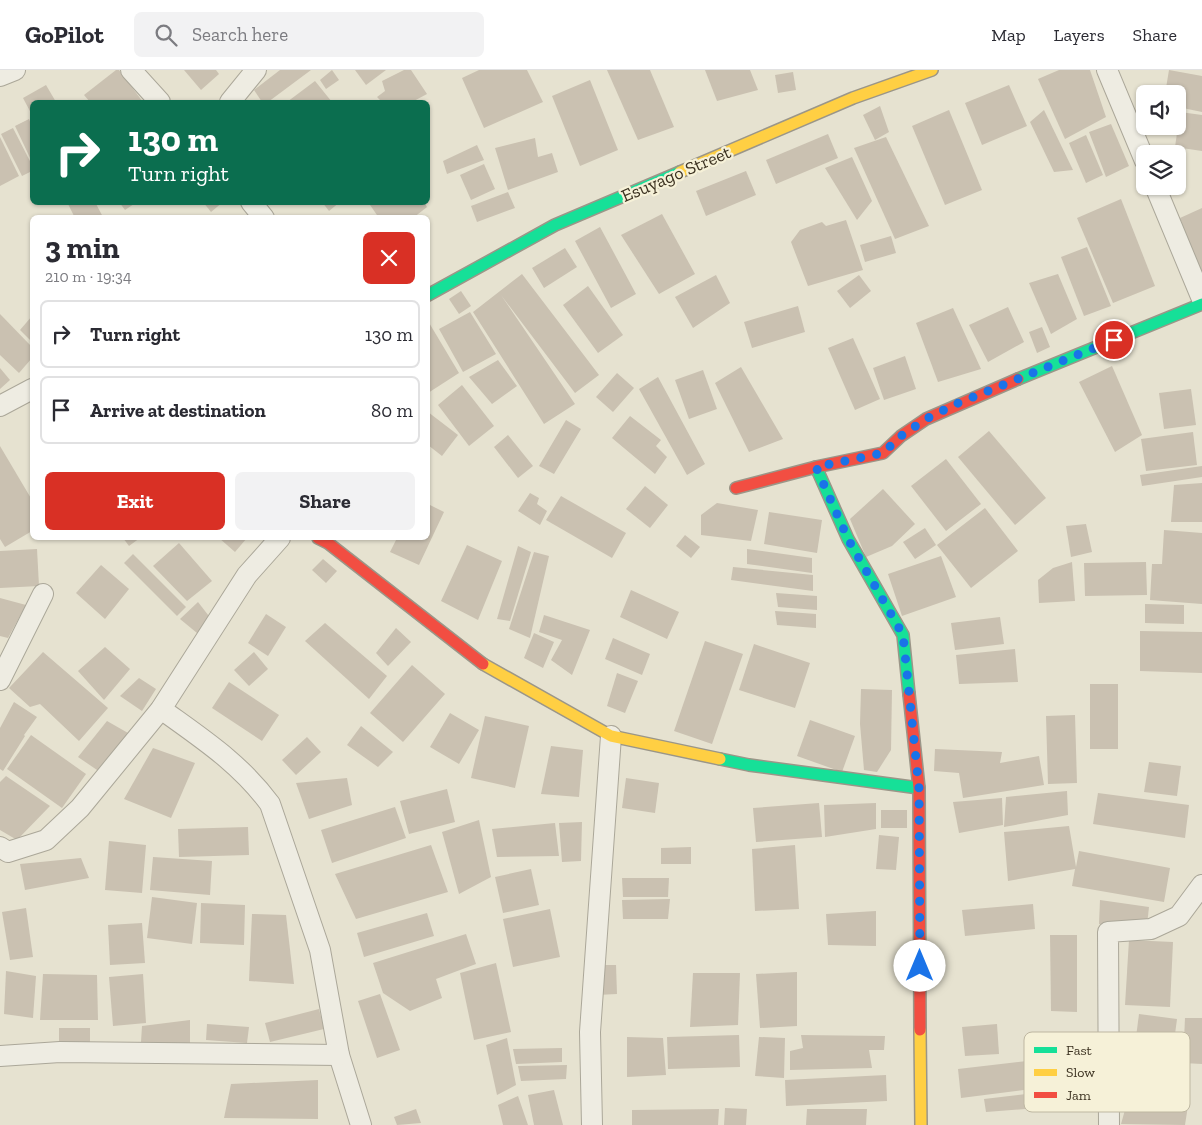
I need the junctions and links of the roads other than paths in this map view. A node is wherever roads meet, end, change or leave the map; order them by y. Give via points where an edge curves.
1 (15, 70) edge
2 (131, 70) edge
3 (256, 70) edge
4 (932, 70) edge
5 (1107, 70) edge
6 (0, 76) edge
7 (158, 100) edge
8 (232, 100) edge
9 (1138, 145) edge
10 (1159, 195) edge
11 (253, 205) edge
12 (262, 215) edge
13 (430, 294) edge
14 (1202, 299) edge
15 (1202, 304) edge
16 (30, 390) edge
17 (0, 406) edge
18 (816, 467) junction
19 (736, 488) dead end
20 (278, 540) edge
21 (322, 540) edge
22 (43, 594) dead end
23 (0, 680) edge
24 (161, 709) junction
25 (611, 736) junction
26 (919, 788) junction
27 (0, 847) edge
28 (1202, 885) edge
29 (1108, 1032) edge
30 (339, 1055) junction
31 (0, 1056) edge
32 (1108, 1112) edge
33 (361, 1125) edge
34 (592, 1125) edge
35 (921, 1125) edge
36 (1108, 1125) edge

1 - 6 street
2 - 7 street
3 - 8 street
4 - 13 street, Esuyago Street via 853,98 555,225
5 - 9 street
10 - 14 street
11 - 12 street
15 - 18 street via 956,404 926,419 883,453
16 - 17 street
18 - 19 street
18 - 26 street via 848,539 903,635
20 - 24 street via 248,575
21 - 25 street via 480,662
22 - 23 street
24 - 27 street via 80,808 46,840 8,852
24 - 30 street via 234,762 270,804 320,950
25 - 26 street via 749,764
25 - 34 street via 590,1032
26 - 35 street
28 - 29 street via 1179,916 1151,929 1108,932
30 - 31 street via 60,1052
30 - 33 street
32 - 36 street

